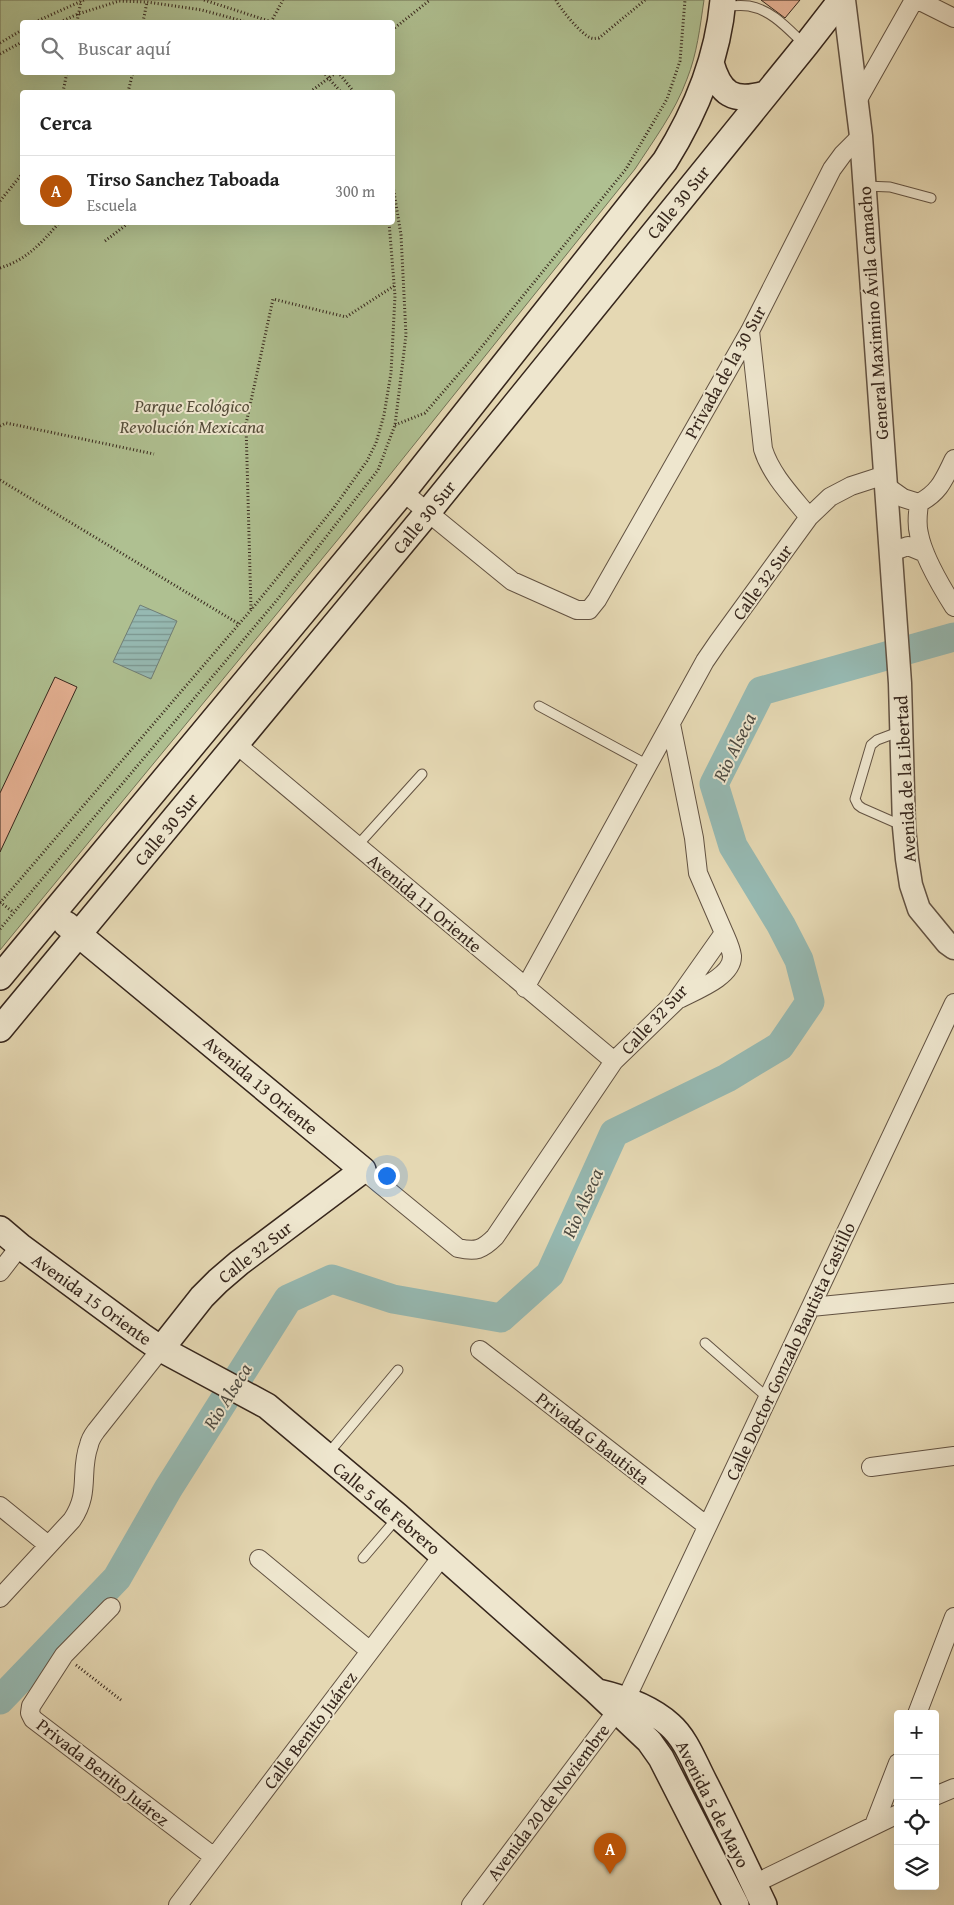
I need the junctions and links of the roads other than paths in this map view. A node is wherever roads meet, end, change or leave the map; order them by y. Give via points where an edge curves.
1 (842, 0) edge
2 (914, 0) edge
3 (918, 0) edge
4 (722, 3) edge
5 (752, 3) edge
6 (954, 18) edge
7 (806, 45) junction
8 (711, 63) junction
9 (765, 94) junction
10 (857, 101) junction
11 (861, 136) junction
12 (864, 186) junction
13 (931, 198) dead end
14 (750, 331) junction
15 (954, 459) edge
16 (885, 480) junction
17 (403, 492) junction
18 (919, 503) junction
19 (428, 512) junction
20 (809, 517) junction
21 (891, 552) junction
22 (925, 553) junction
23 (948, 583) edge
24 (953, 605) edge
25 (896, 627) joint
26 (539, 706) dead end
27 (671, 724) junction
28 (901, 730) junction
29 (236, 744) junction
30 (648, 765) junction
31 (422, 774) dead end
32 (904, 827) junction
33 (357, 846) junction
34 (53, 914) junction
35 (943, 928) edge
36 (724, 933) junction
37 (79, 934) junction
38 (954, 948) edge
39 (0, 977) edge
40 (525, 988) junction
41 (676, 1001) junction
42 (954, 1003) edge
43 (0, 1029) edge
44 (614, 1062) junction
45 (363, 1170) junction
46 (0, 1229) edge
47 (20, 1246) junction
48 (472, 1251) joint
49 (0, 1272) edge
50 (954, 1293) edge
51 (811, 1307) junction
52 (704, 1344) dead end
53 (161, 1349) junction
54 (480, 1350) dead end
55 (398, 1370) dead end
56 (768, 1398) junction
57 (326, 1456) junction
58 (954, 1456) edge
59 (870, 1467) dead end
60 (0, 1506) edge
61 (398, 1516) junction
62 (707, 1526) junction
63 (48, 1545) junction
64 (443, 1555) junction
65 (363, 1558) dead end
66 (259, 1559) dead end
67 (0, 1598) edge
68 (111, 1606) dead end
69 (954, 1617) edge
70 (370, 1651) junction
71 (621, 1705) junction
72 (919, 1710) edge
73 (894, 1774) edge
74 (954, 1788) edge
75 (939, 1794) edge
76 (894, 1816) edge
77 (874, 1826) junction
78 (214, 1857) junction
79 (759, 1895) edge
80 (178, 1905) edge
81 (470, 1905) edge
82 (736, 1905) edge

1 - 7 main road, Calle 30 Sur
1 - 10 street, General Maximino Ávila Camacho
2 - 10 street
3 - 6 street
4 - 5 lane
4 - 8 main road, Calle 30 Sur
5 - 7 lane via 774,16
7 - 9 main road, Calle 30 Sur
8 - 9 main road via 718,82 728,93 741,98
8 - 17 main road, Calle 30 Sur via 691,114 665,160
9 - 19 main road, Calle 30 Sur
10 - 11 street, General Maximino Ávila Camacho
11 - 12 street, General Maximino Ávila Camacho
11 - 14 street, Privada de la 30 Sur via 832,170
12 - 13 lane via 890,187
12 - 16 street, General Maximino Ávila Camacho
14 - 19 street, Privada de la 30 Sur via 589,610 577,610 512,581
14 - 20 street via 763,449 774,473
15 - 18 street via 932,496
16 - 18 street via 904,498
16 - 20 street, Calle 32 Sur via 844,490
16 - 21 street, General Maximino Ávila Camacho
17 - 19 street
17 - 34 main road, Calle 30 Sur
18 - 22 street via 917,520
19 - 29 main road, Calle 30 Sur
20 - 27 street, Calle 32 Sur via 718,642
21 - 22 street via 908,546
21 - 25 street, General Maximino Ávila Camacho
22 - 23 street
23 - 24 street
25 - 28 street, Avenida de la Libertad
26 - 30 lane
27 - 30 street, Calle 32 Sur
27 - 36 street via 698,873
28 - 32 street, Avenida de la Libertad
28 - 32 lane via 871,744 855,799 862,808
29 - 33 street, Avenida 11 Oriente
29 - 37 main road, Calle 30 Sur
30 - 40 street, Calle 32 Sur
31 - 33 lane
32 - 35 street, Avenida de la Libertad via 912,885 919,909
33 - 40 street, Avenida 11 Oriente
34 - 37 main road, Avenida 13 Oriente
34 - 39 main road, Calle 30 Sur
35 - 38 street, Avenida de la Libertad via 947,943
36 - 41 street, Calle 32 Sur
36 - 41 street via 732,957 728,969 717,979
37 - 43 main road, Calle 30 Sur
37 - 45 main road, Avenida 13 Oriente
40 - 44 street, Avenida 11 Oriente
41 - 44 street, Calle 32 Sur
42 - 51 street, Calle Doctor Gonzalo Bautista Castillo
44 - 48 street, Calle 32 Sur via 495,1237 485,1247
45 - 48 street, Avenida 13 Oriente via 458,1248
45 - 53 main road, Calle 32 Sur via 239,1262 202,1297
46 - 47 main road, Avenida 15 Oriente
47 - 49 street
47 - 53 main road, Avenida 15 Oriente
50 - 51 street
51 - 56 street, Calle Doctor Gonzalo Bautista Castillo
52 - 56 lane
53 - 57 main road, Calle 5 de Febrero via 267,1406
53 - 63 street via 96,1431 88,1446 80,1508
54 - 62 street, Privada G Bautista
55 - 57 lane
56 - 62 street, Calle Doctor Gonzalo Bautista Castillo
57 - 61 main road, Calle 5 de Febrero
58 - 59 street
60 - 63 street
61 - 64 main road, Calle 5 de Febrero
61 - 65 lane
62 - 71 street, Calle Doctor Gonzalo Bautista Castillo
63 - 67 street
64 - 70 street, Calle Benito Juárez
64 - 71 main road, Calle 5 de Febrero via 596,1691
66 - 70 street
68 - 78 street, Privada Benito Juárez via 64,1655 31,1706 32,1719
69 - 72 street
70 - 78 street, Calle Benito Juárez
71 - 79 main road, Avenida 5 de Mayo via 651,1711 671,1726 685,1744
71 - 81 street, Avenida 20 de Noviembre
71 - 82 main road, Avenida 5 de Mayo via 661,1758
73 - 77 street
74 - 75 street
76 - 77 street
77 - 79 street
78 - 80 street, Calle Benito Juárez

